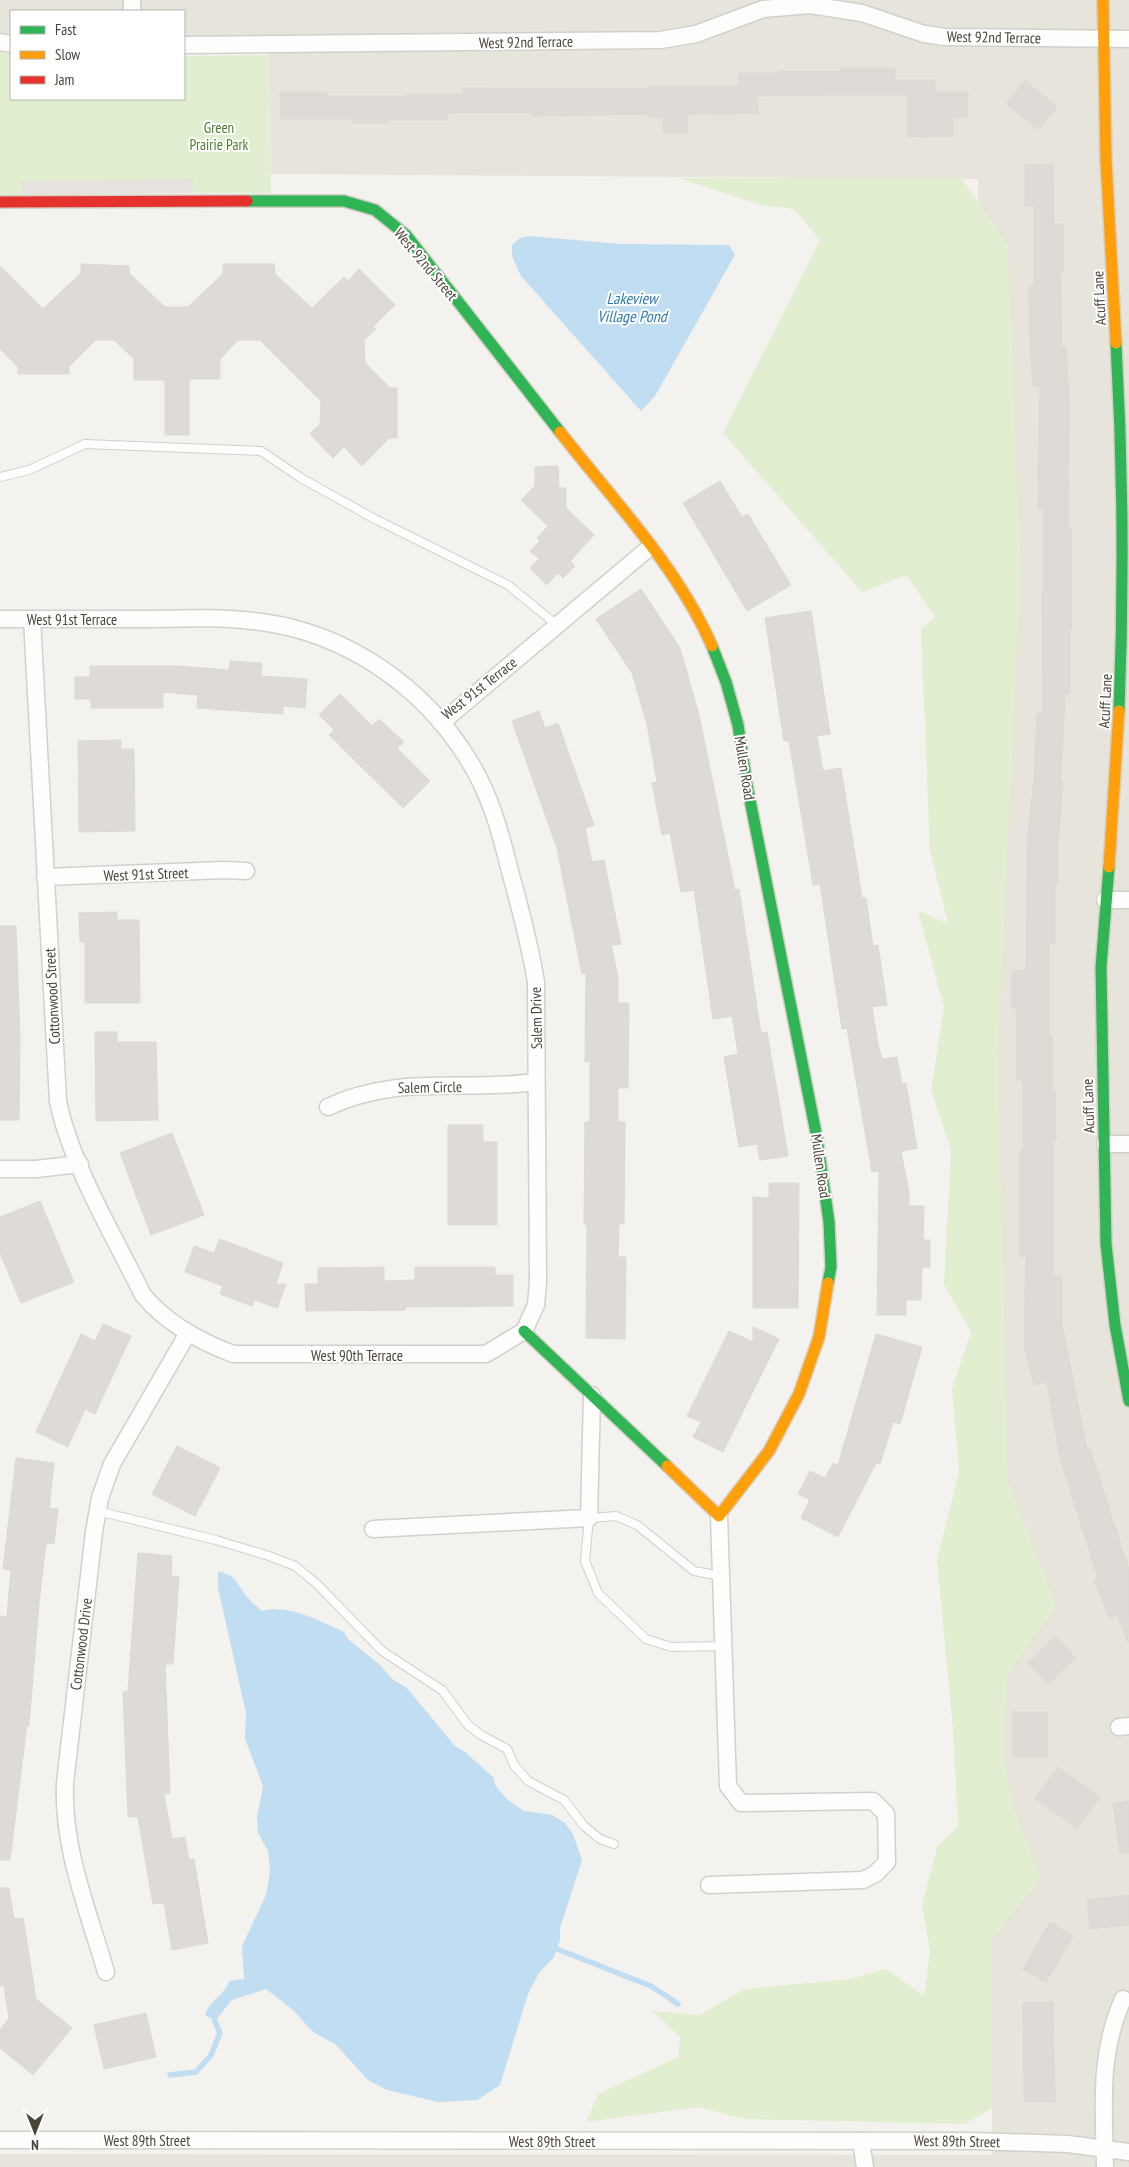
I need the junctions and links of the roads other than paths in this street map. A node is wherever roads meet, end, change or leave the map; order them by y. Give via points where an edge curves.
1 (844, 0) edge
2 (1103, 0) edge
3 (768, 5) edge
4 (862, 13) junction
5 (1102, 39) junction
6 (1129, 39) edge
7 (185, 45) edge
8 (0, 202) edge
9 (1122, 324) edge
10 (0, 477) edge
11 (649, 548) junction
12 (1126, 596) edge
13 (0, 619) edge
14 (32, 619) junction
15 (557, 625) junction
16 (441, 723) junction
17 (246, 872) dead end
18 (45, 877) junction
19 (1105, 900) junction
20 (1129, 900) edge
21 (535, 1082) junction
22 (328, 1107) dead end
23 (1104, 1144) junction
24 (1129, 1144) edge
25 (80, 1164) junction
26 (0, 1169) edge
27 (524, 1331) junction
28 (188, 1333) junction
29 (592, 1395) junction
30 (1129, 1401) edge
31 (98, 1511) junction
32 (719, 1516) junction
33 (589, 1518) junction
34 (373, 1529) dead end
35 (721, 1576) junction
36 (724, 1646) junction
37 (614, 1844) dead end
38 (709, 1885) dead end
39 (106, 1972) dead end
40 (1123, 1999) dead end
41 (0, 2140) edge
42 (861, 2141) junction
43 (1104, 2148) junction
44 (1129, 2152) edge
45 (865, 2167) edge
46 (1105, 2167) edge

1 - 4 street, West 92nd Terrace
2 - 5 street, Acuff Lane
3 - 4 street, West 92nd Terrace via 810,5
3 - 7 street, West 92nd Terrace via 696,34 661,40
4 - 5 street, West 92nd Terrace via 924,34 945,37
5 - 6 street, West 92nd Terrace
5 - 9 street, Acuff Lane via 1106,160
8 - 11 street, West 92nd Street via 344,201 375,210 406,235
9 - 12 street, Acuff Lane
10 - 15 lane via 29,470 85,444 260,451 373,518 508,585
11 - 15 street, West 91st Terrace
11 - 32 street, Mullen Road via 704,630 734,702 747,785 817,1138 828,1222 830,1276 820,1337 809,1368 769,1451
12 - 19 street, Acuff Lane via 1117,768
13 - 14 street, West 91st Terrace
14 - 16 street, West 91st Terrace via 201,618 261,622 307,632 375,664 412,691
14 - 18 street, Cottonwood Street
15 - 16 street, West 91st Terrace
16 - 21 street, Salem Drive via 468,758 492,808 515,888 536,982 538,1053
17 - 18 street, West 91st Street via 224,870
18 - 25 street, Cottonwood Street via 58,1101 62,1121
19 - 20 street
19 - 23 street, Acuff Lane via 1101,1021
21 - 22 street, Salem Circle via 505,1086 377,1089 350,1096
21 - 27 street, Salem Drive via 538,1282 536,1305
23 - 24 street
23 - 30 street, Acuff Lane via 1106,1244 1115,1325
25 - 26 street
25 - 28 street, Cottonwood Street via 143,1295 155,1310
27 - 28 street, West 90th Terrace via 486,1354 456,1355 232,1354
27 - 29 street
28 - 31 street, Cottonwood Drive via 112,1464
29 - 32 street
29 - 33 street
31 - 37 lane via 224,1542 295,1566 382,1651 442,1690 468,1725 507,1749 514,1765 528,1782 564,1800 584,1826 600,1839
31 - 39 street, Cottonwood Drive via 64,1809 68,1842
32 - 35 street
33 - 34 street
33 - 35 lane via 616,1516 637,1525 694,1572
33 - 36 lane via 585,1561 598,1593 646,1638 671,1647
35 - 36 street
36 - 38 street via 728,1786 741,1803 873,1802 886,1814 887,1862 863,1880
40 - 43 street via 1105,2055
41 - 42 street, West 89th Street
42 - 43 street, West 89th Street via 975,2141
42 - 45 street
43 - 44 street, West 89th Street
43 - 46 street

